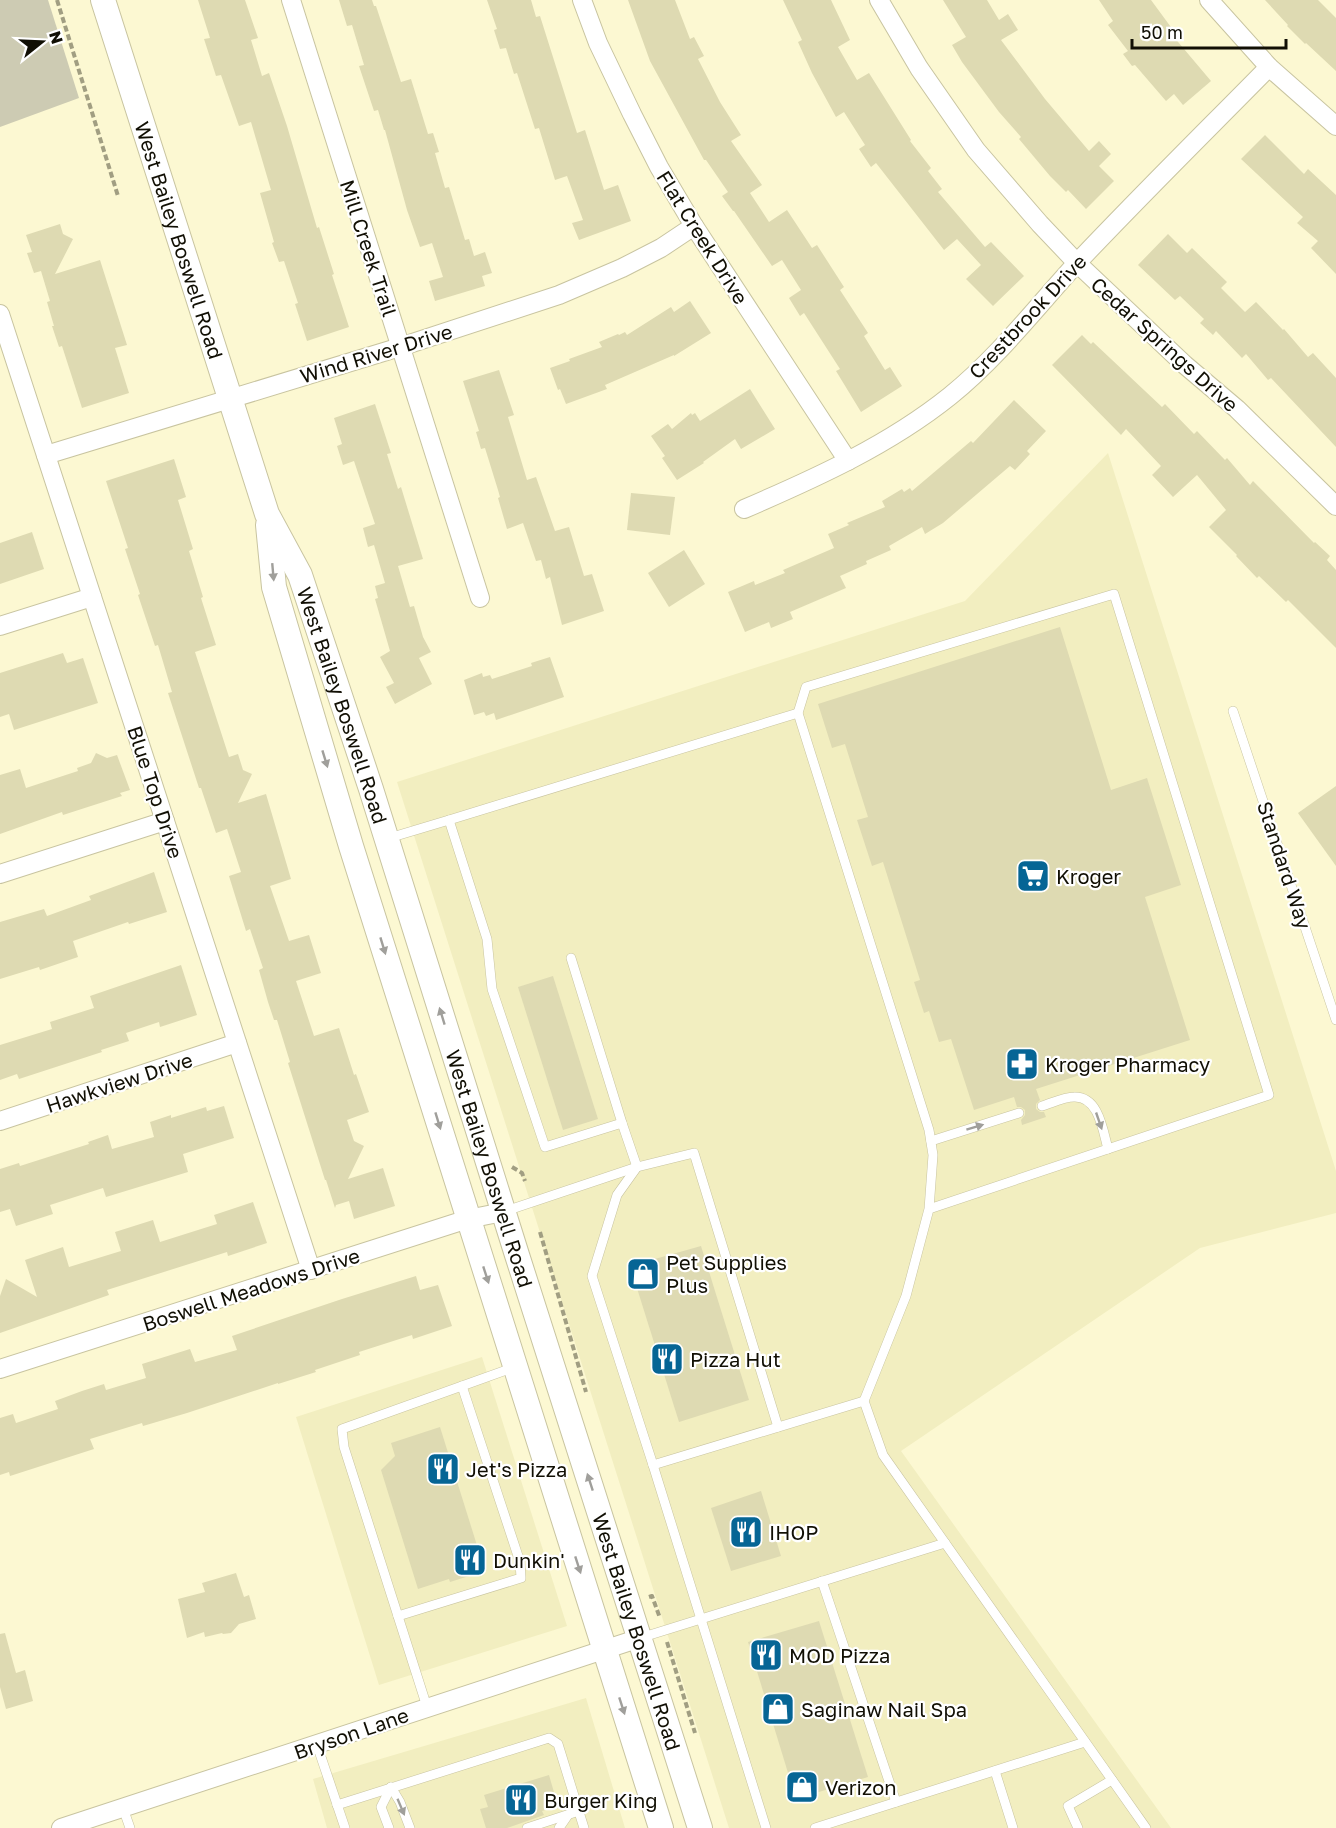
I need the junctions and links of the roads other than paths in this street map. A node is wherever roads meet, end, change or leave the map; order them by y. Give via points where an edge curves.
1 (103, 0) edge
2 (291, 0) edge
3 (582, 0) edge
4 (879, 0) edge
5 (1209, 0) edge
6 (1269, 67) junction
7 (1336, 126) edge
8 (694, 226) junction
9 (1077, 264) junction
10 (0, 314) edge
11 (400, 347) junction
12 (231, 398) junction
13 (46, 454) junction
14 (848, 461) junction
15 (1336, 506) edge
16 (744, 509) dead end
17 (267, 514) junction
18 (92, 597) junction
19 (480, 598) dead end
20 (0, 626) edge
21 (1233, 711) dead end
22 (798, 713) junction
23 (449, 820) junction
24 (165, 821) junction
25 (387, 839) junction
26 (0, 874) edge
27 (571, 958) dead end
28 (1336, 1020) edge
29 (237, 1043) junction
30 (1042, 1106) dead end
31 (1019, 1113) dead end
32 (0, 1121) edge
33 (622, 1123) junction
34 (931, 1141) junction
35 (1108, 1149) junction
36 (637, 1167) junction
37 (929, 1209) junction
38 (503, 1212) junction
39 (468, 1219) junction
40 (311, 1270) junction
41 (515, 1367) junction
42 (0, 1369) edge
43 (462, 1386) junction
44 (864, 1401) junction
45 (778, 1427) junction
46 (653, 1465) junction
47 (945, 1543) junction
48 (822, 1581) junction
49 (398, 1616) junction
50 (700, 1619) junction
51 (640, 1638) junction
52 (605, 1650) junction
53 (427, 1707) junction
54 (1085, 1742) junction
55 (317, 1744) junction
56 (995, 1771) junction
57 (1112, 1780) junction
58 (391, 1787) junction
59 (896, 1802) junction
60 (337, 1805) junction
61 (123, 1808) junction
62 (579, 1811) junction
63 (568, 1815) junction
64 (61, 1828) edge
65 (130, 1828) edge
66 (345, 1828) edge
67 (388, 1828) edge
68 (410, 1828) edge
69 (527, 1828) edge
70 (559, 1828) edge
71 (584, 1828) edge
72 (661, 1828) edge
73 (700, 1828) edge
74 (765, 1828) edge
75 (815, 1828) edge
76 (1013, 1828) edge
77 (1078, 1828) edge
78 (1146, 1828) edge

1 - 12 main road, West Bailey Boswell Road
2 - 11 street, Mill Creek Trail
3 - 8 street, Flat Creek Drive via 632,114
4 - 9 street, Cedar Springs Drive via 919,68 976,150
5 - 6 street
6 - 7 street
6 - 9 street, Crestbrook Drive
8 - 11 street, Wind River Drive via 622,268 559,295
8 - 14 street, Flat Creek Drive
9 - 14 street, Crestbrook Drive via 990,359 951,395
9 - 15 street, Cedar Springs Drive via 1237,409
10 - 13 street, Blue Top Drive
11 - 12 street, Wind River Drive
11 - 19 street, Mill Creek Trail
12 - 13 street, Wind River Drive
12 - 17 main road, West Bailey Boswell Road
13 - 18 street, Blue Top Drive
14 - 16 street, Crestbrook Drive
17 - 25 main road, West Bailey Boswell Road via 300,575
17 -> 39 main road, West Bailey Boswell Road via 274,587
18 - 20 street
18 - 24 street, Blue Top Drive
21 - 28 lane, Standard Way
22 - 23 lane
22 - 34 lane
22 - 35 lane via 806,687 1114,594 1269,1095
23 - 25 lane
23 - 33 lane via 488,939 492,989 545,1147
24 - 26 street
24 - 29 street, Blue Top Drive
38 -> 25 main road, West Bailey Boswell Road
27 - 33 lane
29 - 32 street, Hawkview Drive
29 - 40 street, Blue Top Drive
30 -> 35 lane via 1083,1097 1098,1113
34 -> 31 lane
33 - 36 lane
34 - 37 lane
35 - 37 lane
36 - 38 lane
36 - 45 lane via 694,1153
36 - 46 lane via 617,1196 592,1276
37 - 44 lane via 906,1296
38 - 39 street, Boswell Meadows Drive
51 -> 38 main road, West Bailey Boswell Road
39 - 40 street, Boswell Meadows Drive
39 -> 41 main road, West Bailey Boswell Road
40 - 42 street, Boswell Meadows Drive
41 - 43 lane
41 -> 52 main road, West Bailey Boswell Road
43 - 49 lane via 342,1429 344,1447
43 - 49 lane via 520,1562 521,1578
44 - 45 lane
44 - 47 lane via 883,1455
45 - 46 lane
46 - 50 lane
47 - 48 lane
47 - 54 lane
48 - 50 lane
48 - 59 lane
49 - 53 lane
50 - 51 lane
50 - 74 lane
51 - 52 street, Bryson Lane
51 - 73 main road, West Bailey Boswell Road
52 - 53 street, Bryson Lane
52 -> 72 main road, West Bailey Boswell Road
53 - 55 street, Bryson Lane
54 - 56 lane
54 - 57 lane
55 - 60 lane
55 - 61 street, Bryson Lane
56 - 59 lane
56 - 76 lane
57 - 77 lane via 1068,1806
57 - 78 lane
58 - 60 lane
58 - 62 lane via 549,1738 558,1744
58 - 67 lane via 381,1806
58 -> 68 lane
59 - 75 lane
60 - 66 lane
61 - 64 street, Bryson Lane
61 - 65 lane
62 - 63 lane
62 - 71 lane
63 - 69 lane
63 - 70 lane

